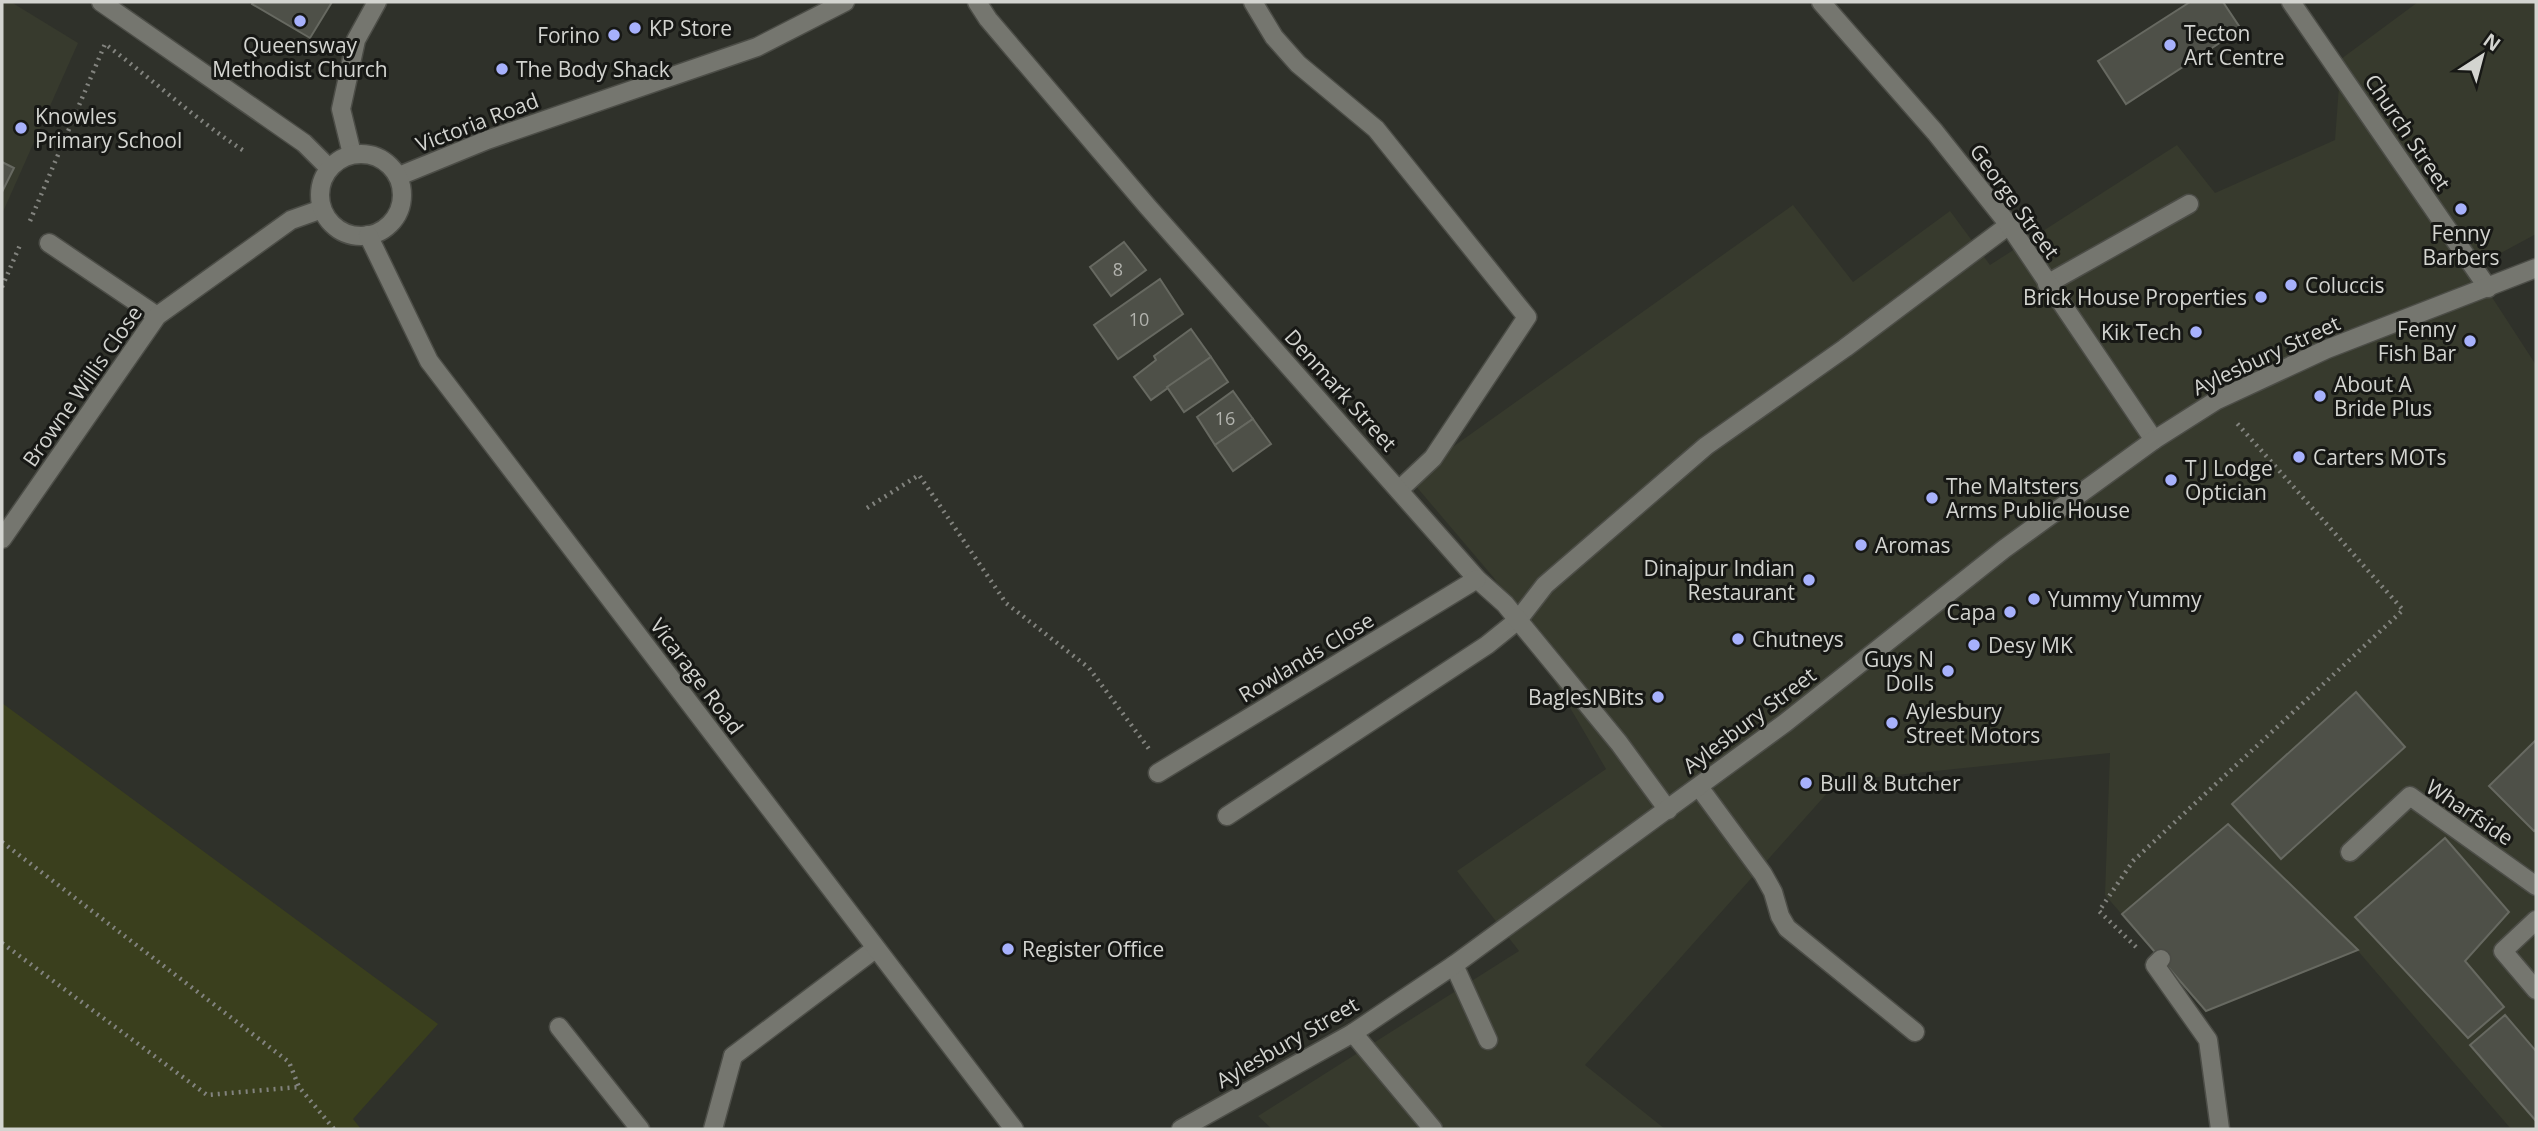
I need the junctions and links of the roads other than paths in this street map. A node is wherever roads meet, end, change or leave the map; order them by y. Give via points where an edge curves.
1 (377, 2) edge
2 (845, 2) edge
3 (977, 2) edge
4 (1253, 2) edge
5 (1821, 2) edge
6 (2291, 2) edge
7 (109, 4) edge
8 (352, 154) junction
9 (329, 168) junction
10 (398, 176) junction
11 (2189, 204) dead end
12 (322, 209) junction
13 (2009, 225) junction
14 (368, 235) junction
15 (49, 243) dead end
16 (2536, 268) edge
17 (2046, 284) junction
18 (2488, 288) junction
19 (157, 316) junction
20 (2154, 440) junction
21 (1399, 490) junction
22 (2, 539) edge
23 (1477, 579) junction
24 (1518, 620) junction
25 (1161, 771) road end
26 (1699, 787) junction
27 (1668, 810) junction
28 (1227, 816) dead end
29 (2350, 852) dead end
30 (2536, 886) edge
31 (2536, 920) edge
32 (875, 949) junction
33 (2158, 962) road end
34 (1454, 965) junction
35 (2536, 990) edge
36 (559, 1027) dead end
37 (1915, 1032) dead end
38 (1353, 1033) junction
39 (1488, 1040) dead end
40 (640, 1129) edge
41 (713, 1129) edge
42 (1014, 1129) edge
43 (1181, 1129) edge
44 (1433, 1129) edge
45 (2220, 1129) edge

1 - 8 street via 356,40 341,109
2 - 10 street, Victoria Road via 757,47 487,140
3 - 21 street, Denmark Street via 1148,207
4 - 21 street via 1274,37 1298,64 1376,129 1527,317 1433,458
5 - 13 street, George Street
6 - 18 street, Church Street
7 - 9 street via 304,143
8 - 9 street
8 - 10 street via 379,157
9 - 12 street via 320,188
10 - 14 street via 400,212 384,230
11 - 17 street
12 - 14 street via 337,229
12 - 19 street, Browne Willis Close via 292,220
13 - 17 street, George Street
13 - 24 street via 1706,446 1545,585
14 - 32 street, Vicarage Road via 429,360
15 - 19 street
16 - 18 street, Aylesbury Street
17 - 20 street, George Street
18 - 20 street, Aylesbury Street via 2327,349 2217,400
19 - 22 street, Browne Willis Close
20 - 26 street, Aylesbury Street via 2004,549
21 - 23 street, Denmark Street
23 - 24 street, Denmark Street
23 - 25 street, Rowlands Close
24 - 27 street, Denmark Street
24 - 28 street
26 - 27 street, Aylesbury Street
26 - 37 street via 1763,874 1787,928
27 - 34 street, Aylesbury Street
29 - 30 street, Wharfside via 2410,796
31 - 35 street via 2503,951
32 - 41 street via 733,1056
32 - 42 street, Vicarage Road
33 - 45 street via 2208,1040
34 - 38 street, Aylesbury Street
34 - 39 street
36 - 40 street
38 - 43 street, Aylesbury Street
38 - 44 street

